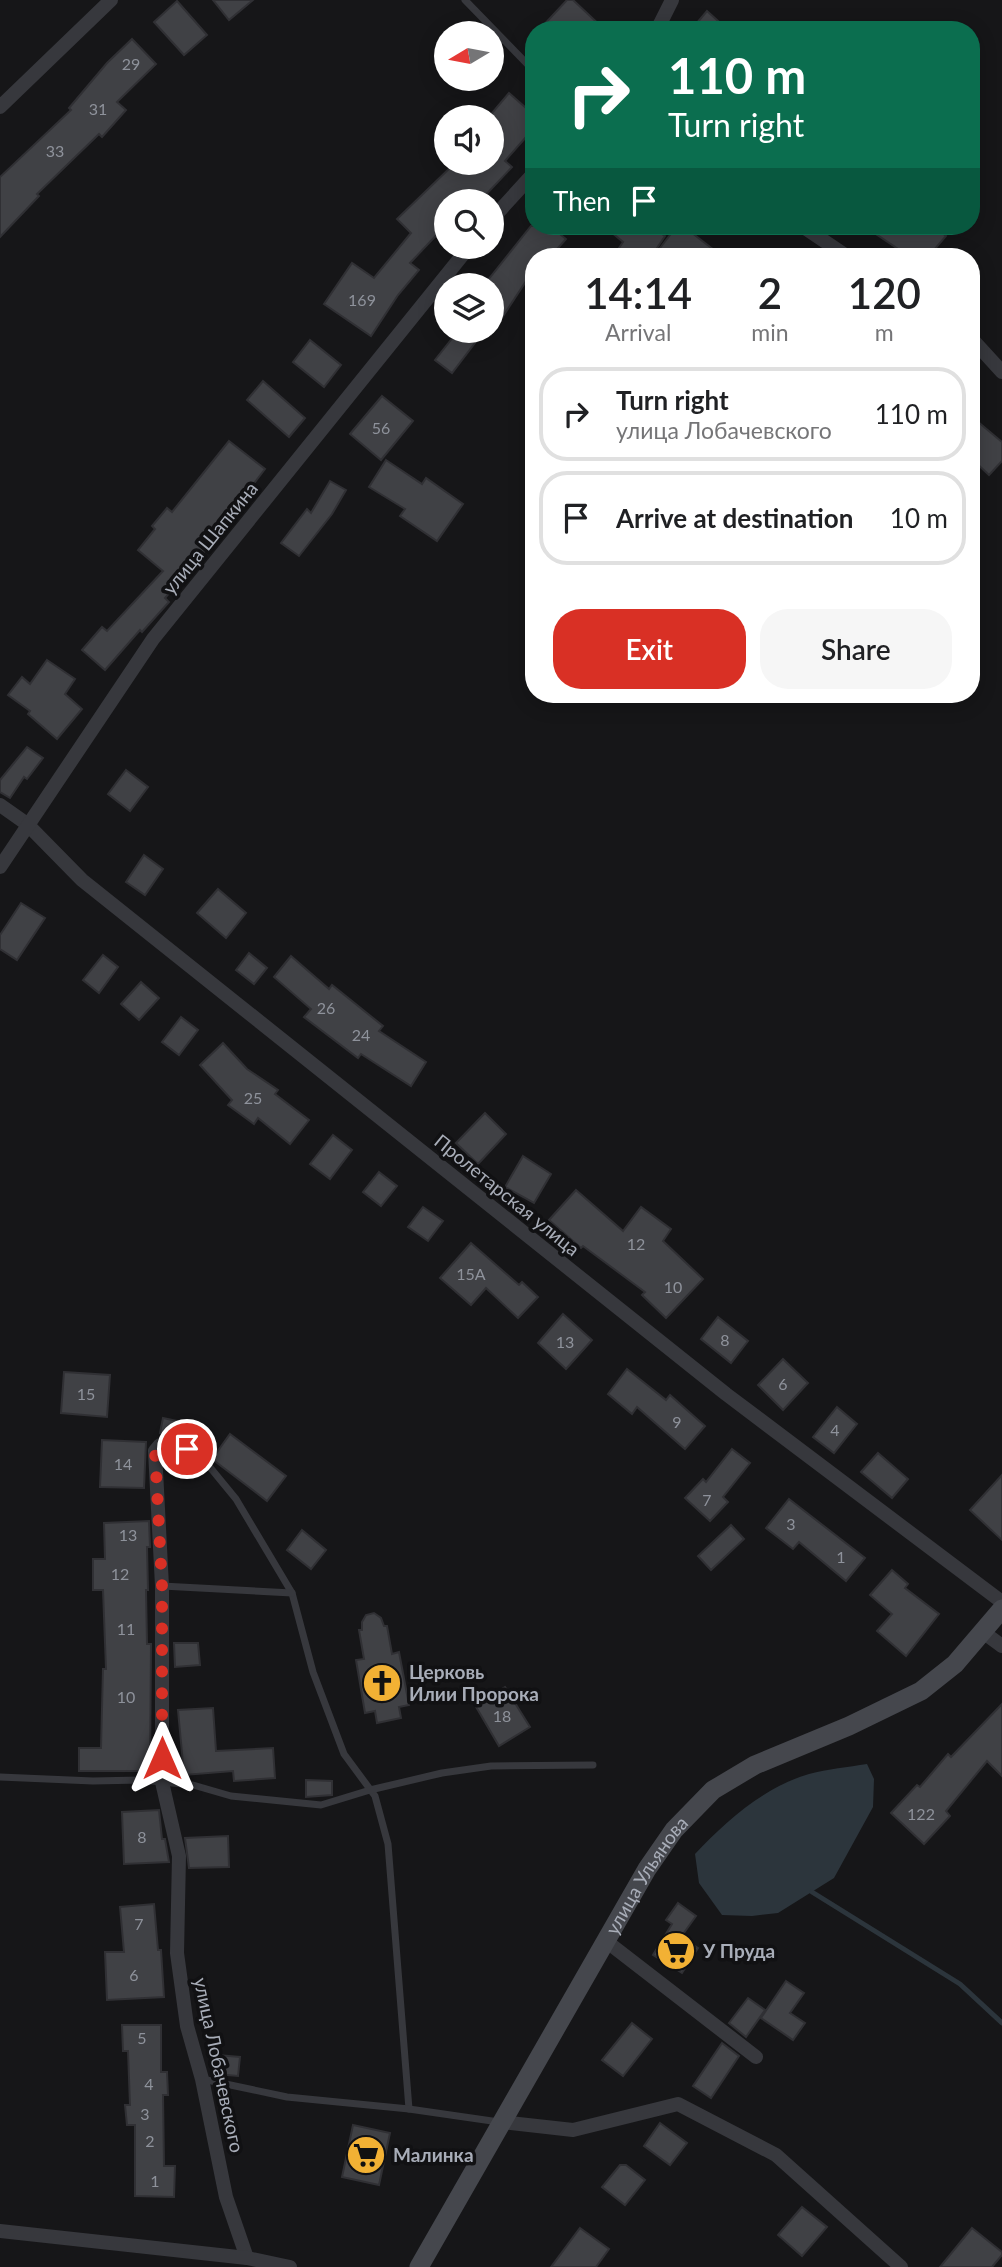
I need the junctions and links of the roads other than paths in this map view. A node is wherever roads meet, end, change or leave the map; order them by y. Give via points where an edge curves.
1 (111, 0) edge
2 (466, 0) edge
3 (672, 0) edge
4 (662, 21) edge
5 (525, 62) edge
6 (0, 107) edge
7 (525, 183) edge
8 (504, 206) edge
9 (815, 235) edge
10 (835, 248) edge
11 (459, 259) edge
12 (980, 348) edge
13 (1002, 372) edge
14 (0, 805) edge
15 (27, 824) junction
16 (0, 867) edge
17 (187, 1449) joint
18 (162, 1586) junction
19 (292, 1593) junction
20 (1002, 1602) edge
21 (1002, 1609) edge
22 (983, 1632) junction
23 (1002, 1646) edge
24 (593, 1765) dead end
25 (0, 1777) edge
26 (162, 1782) junction
27 (370, 1790) junction
28 (606, 1941) junction
29 (756, 2057) dead end
30 (202, 2079) junction
31 (409, 2109) junction
32 (502, 2122) junction
33 (0, 2231) edge
34 (247, 2258) junction
35 (290, 2267) edge
36 (419, 2267) edge
37 (901, 2267) edge

1 - 6 street
2 - 5 lane
3 - 4 street
7 - 8 street
9 - 10 street
11 - 15 street, улица Шапкина via 153,639
12 - 13 street
14 - 15 street, Пролетарская улица
15 - 16 street, улица Шапкина
15 - 20 street, Пролетарская улица via 93,889 726,1394
17 - 18 street, улица Лобачевского via 160,1445 155,1451
17 - 19 lane via 204,1460 236,1499
18 - 19 lane
18 - 26 street, улица Лобачевского
19 - 27 lane via 313,1672 344,1754
21 - 22 main road, улица Ульянова
22 - 23 street
22 - 28 main road, улица Ульянова via 955,1664 921,1691 755,1765 713,1790 674,1830
24 - 27 lane via 491,1766
25 - 26 lane
26 - 27 lane via 193,1784 231,1796 321,1805
26 - 30 street, улица Лобачевского via 179,1856 179,1965 187,2026
27 - 31 lane via 388,1844
28 - 29 street
28 - 32 main road, улица Ульянова
30 - 31 lane via 287,2097
30 - 34 street, улица Лобачевского via 226,2197
31 - 32 lane
32 - 36 main road, улица Ульянова
32 - 37 street via 573,2130 678,2104 776,2155
33 - 34 street
34 - 35 street

